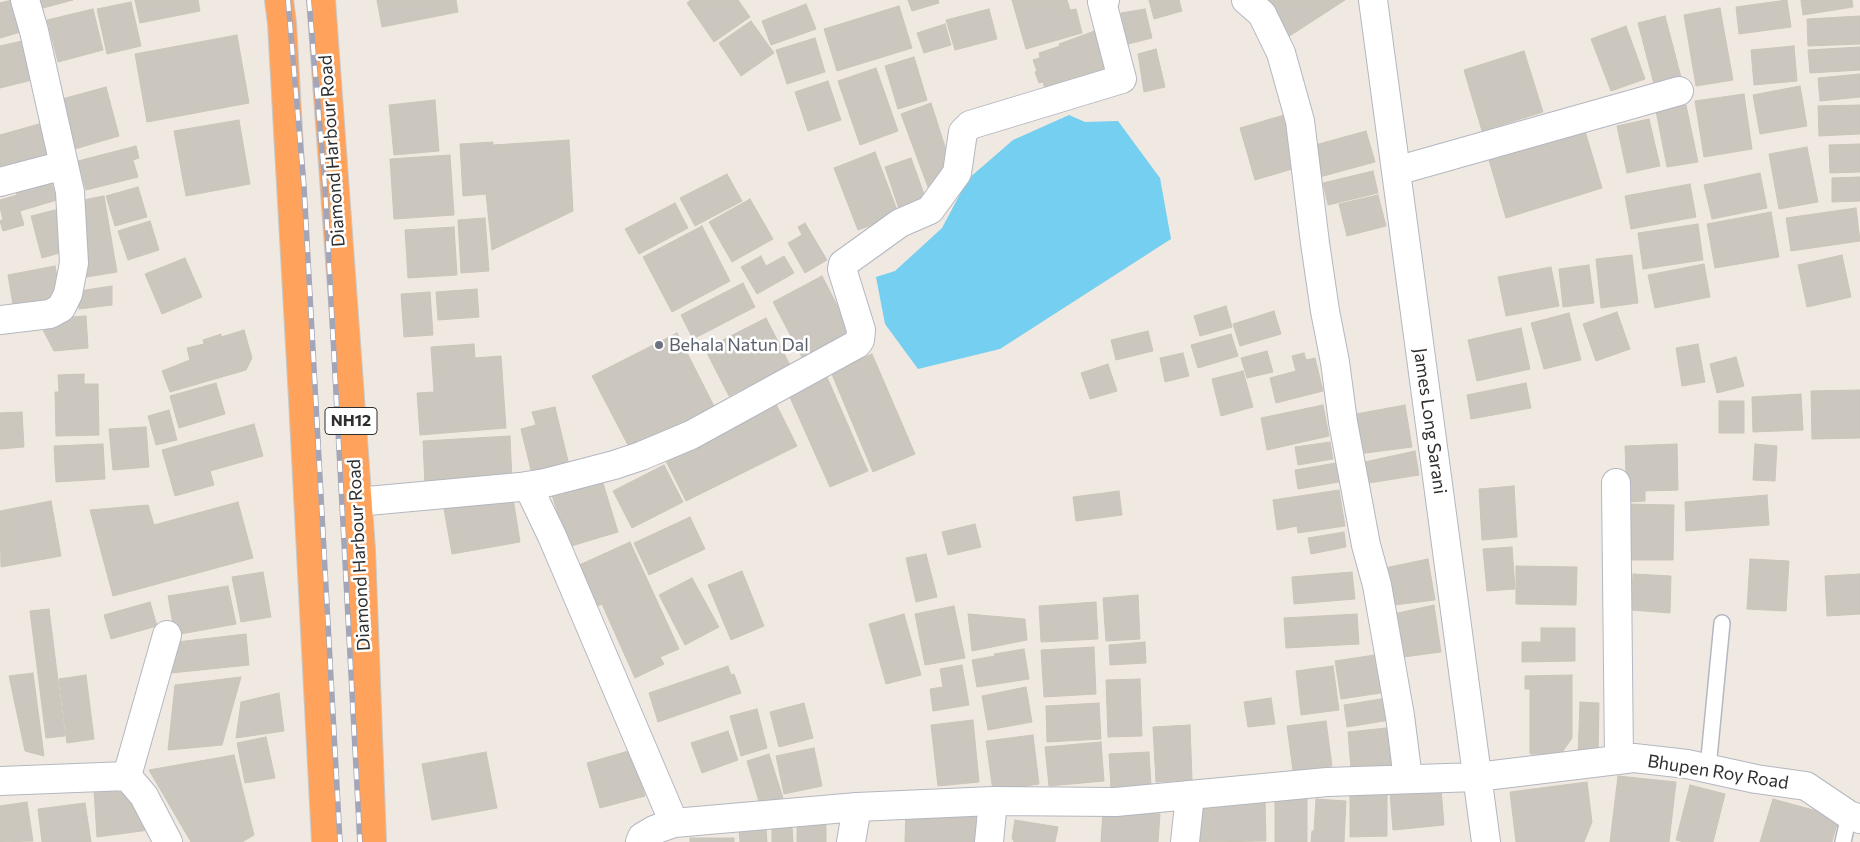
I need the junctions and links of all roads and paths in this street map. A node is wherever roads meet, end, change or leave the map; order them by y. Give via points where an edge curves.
1 (25, 0) edge
2 (279, 0) edge
3 (320, 0) edge
4 (1105, 0) edge
5 (1246, 0) edge
6 (1373, 0) edge
7 (1679, 91) dead end
8 (64, 165) junction
9 (1396, 171) junction
10 (0, 182) edge
11 (0, 320) edge
12 (1616, 483) dead end
13 (528, 486) junction
14 (357, 502) junction
15 (1722, 623) dead end
16 (167, 635) dead end
17 (1619, 760) junction
18 (1708, 768) junction
19 (127, 776) junction
20 (1477, 778) junction
21 (1408, 780) junction
22 (0, 781) edge
23 (1190, 795) junction
24 (993, 801) junction
25 (857, 807) junction
26 (1854, 817) edge
27 (674, 823) junction
28 (168, 842) edge
29 (326, 842) edge
30 (372, 842) edge
31 (640, 842) edge
32 (850, 842) edge
33 (989, 842) edge
34 (1185, 842) edge
35 (1486, 842) edge
36 (1842, 842) edge

1 - 8 street
2 - 29 highway, NH12
3 - 14 highway, Diamond Harbour Road / NH12
4 - 13 street via 1102,2 1122,79 970,125 963,132 957,173 930,210 900,224 843,264 861,330 857,344 691,435 614,465
5 - 21 street via 1262,14 1281,52 1300,121 1343,422 1366,545 1377,585
6 - 9 street, James Long Sarani
7 - 9 street
8 - 10 street
8 - 11 street via 70,192 74,263 68,294 61,308 50,314
9 - 20 street, James Long Sarani
12 - 17 street
13 - 14 street
13 - 27 street
14 - 30 highway, Diamond Harbour Road / NH12
15 - 18 lane
16 - 19 street
17 - 18 street, Bhupen Roy Road via 1634,758
17 - 20 street, Bhupen Roy Road
18 - 26 street, Bhupen Roy Road via 1806,786
19 - 22 street
19 - 28 street via 144,796
20 - 21 street, Bhupen Roy Road
20 - 35 street, James Long Sarani
21 - 23 street, Bhupen Roy Road via 1327,782
23 - 24 street, Bhupen Roy Road via 1116,802
23 - 34 street
24 - 25 street, Bhupen Roy Road
24 - 33 street
25 - 27 street, Bhupen Roy Road
25 - 32 street
26 - 36 lane
27 - 31 street, Bhupen Roy Road via 654,830

